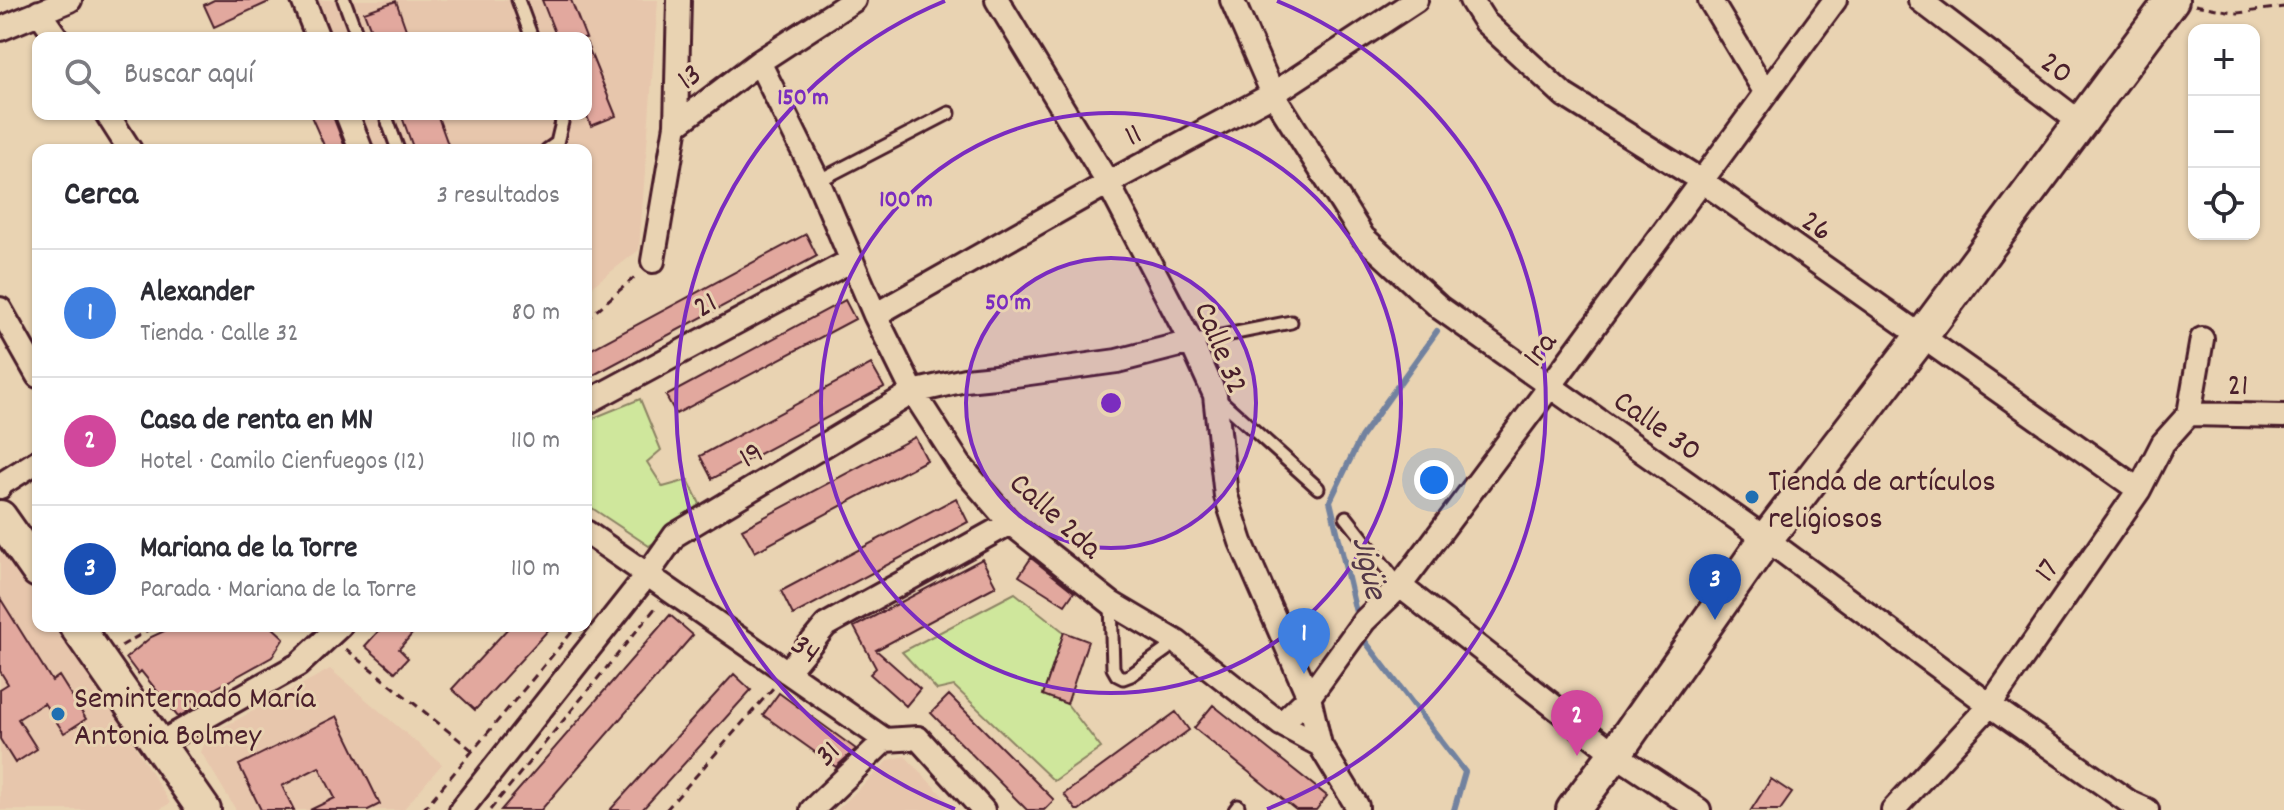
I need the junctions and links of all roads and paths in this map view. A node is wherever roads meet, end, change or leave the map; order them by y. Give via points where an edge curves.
1 (70, 0) edge
2 (303, 0) edge
3 (344, 0) edge
4 (518, 0) edge
5 (679, 0) edge
6 (854, 0) edge
7 (997, 0) edge
8 (1232, 0) edge
9 (1416, 0) edge
10 (1471, 0) edge
11 (1710, 0) edge
12 (1835, 0) edge
13 (1920, 0) edge
14 (2172, 0) edge
15 (2284, 7) edge
16 (39, 12) junction
17 (0, 29) edge
18 (53, 32) edge
19 (316, 32) edge
20 (356, 32) edge
21 (530, 32) edge
22 (759, 62) junction
23 (1766, 93) junction
24 (1273, 94) junction
25 (949, 113) dead end
26 (111, 120) edge
27 (349, 120) edge
28 (387, 120) edge
29 (561, 120) edge
30 (2081, 123) junction
31 (676, 125) junction
32 (126, 144) edge
33 (359, 144) edge
34 (396, 144) edge
35 (556, 144) edge
36 (818, 181) junction
37 (1702, 181) junction
38 (1108, 183) junction
39 (852, 260) junction
40 (653, 261) joint
41 (0, 309) edge
42 (592, 315) edge
43 (875, 315) junction
44 (1291, 322) dead end
45 (1921, 337) junction
46 (2202, 339) dead end
47 (1191, 342) junction
48 (32, 365) edge
49 (1551, 385) junction
50 (913, 392) junction
51 (1215, 395) junction
52 (592, 400) edge
53 (2189, 414) junction
54 (2284, 416) edge
55 (32, 465) edge
56 (0, 487) edge
57 (1318, 488) dead end
58 (2139, 490) junction
59 (1346, 517) dead end
60 (1010, 523) junction
61 (5, 527) edge
62 (592, 536) edge
63 (1766, 539) junction
64 (32, 563) edge
65 (647, 575) junction
66 (1400, 586) junction
67 (669, 591) junction
68 (1111, 603) junction
69 (80, 632) edge
70 (145, 632) edge
71 (335, 632) edge
72 (337, 632) edge
73 (572, 632) edge
74 (1177, 642) junction
75 (99, 659) junction
76 (787, 672) junction
77 (1309, 697) junction
78 (1990, 705) junction
79 (1281, 724) junction
80 (885, 740) junction
81 (158, 744) junction
82 (1320, 745) junction
83 (472, 750) junction
84 (1615, 754) junction
85 (494, 768) junction
86 (2132, 807) edge
87 (1357, 808) edge
88 (203, 810) edge
89 (423, 810) edge
90 (461, 810) edge
91 (490, 810) edge
92 (666, 810) edge
93 (812, 810) edge
94 (983, 810) edge
95 (1573, 810) edge
96 (1699, 810) edge
97 (1893, 810) edge

1 - 16 street
2 - 19 street
3 - 20 lane
4 - 21 lane
5 - 31 street
6 - 22 street, 13
7 - 38 street, Calle 32
8 - 24 street, Calle 30
9 - 24 street, 11
10 - 37 street, 26 via 1485,22 1564,95
11 - 23 street
12 - 23 street, 1ra
13 - 30 street, 20
14 - 15 path via 2238,13
14 - 30 street
16 - 17 street
16 - 18 street
22 - 31 street, 13
22 - 36 street
23 - 37 street, 1ra
24 - 38 street, 11
24 - 49 street, Calle 30 via 1363,237 1440,308
25 - 36 lane
26 - 32 street
27 - 33 street
28 - 34 lane
29 - 35 lane
30 - 45 street
31 - 40 street, 13
36 - 39 street, Calle 2da
37 - 45 street, 26
37 - 49 street, 1ra
38 - 43 street, 11
38 - 47 street, Calle 32
39 - 43 street, Calle 2da
39 - 52 street, 21
40 - 42 path
41 - 48 street
43 - 50 street, Calle 2da
44 - 47 lane
45 - 58 street, 26
45 - 63 street
46 - 53 street
47 - 50 street, 19 via 1117,361 965,380
47 - 51 street, Calle 32
49 - 63 street, Calle 30
49 - 66 street, 1ra
50 - 60 street, Calle 2da via 960,465
50 - 65 street, 19 via 675,535
51 - 57 lane
51 - 77 street, Calle 32 via 1226,496
53 - 54 street, 21
53 - 58 street, 17 via 2163,443
55 - 56 street
58 - 78 street, 17
59 - 66 lane
60 - 68 street, Calle 2da
60 - 76 street via 826,625
61 - 64 street
62 - 65 street, 34
63 - 78 street, Calle 30
63 - 84 street
65 - 67 street, 34
65 - 85 street, 19
66 - 77 street, 1ra via 1358,628
66 - 84 street
67 - 76 street, 34
67 - 91 path
68 - 74 street, Calle 2da
68 - 74 lane via 1117,675 1131,675
69 - 75 street
70 - 75 path
71 - 81 street via 298,665
72 - 83 path
73 - 83 path
74 - 79 street, Calle 2da
75 - 81 street
76 - 80 street, 34
76 - 92 path
77 - 79 street, 1ra
77 - 82 street, Calle 32
78 - 86 street, Calle 30
78 - 97 street, 17
79 - 82 street, Calle 2da
80 - 93 street, 31
80 - 94 street, 34 via 918,738
81 - 88 street
82 - 87 street
83 - 85 path
83 - 89 path
84 - 95 street
84 - 96 street
85 - 90 street, 19

